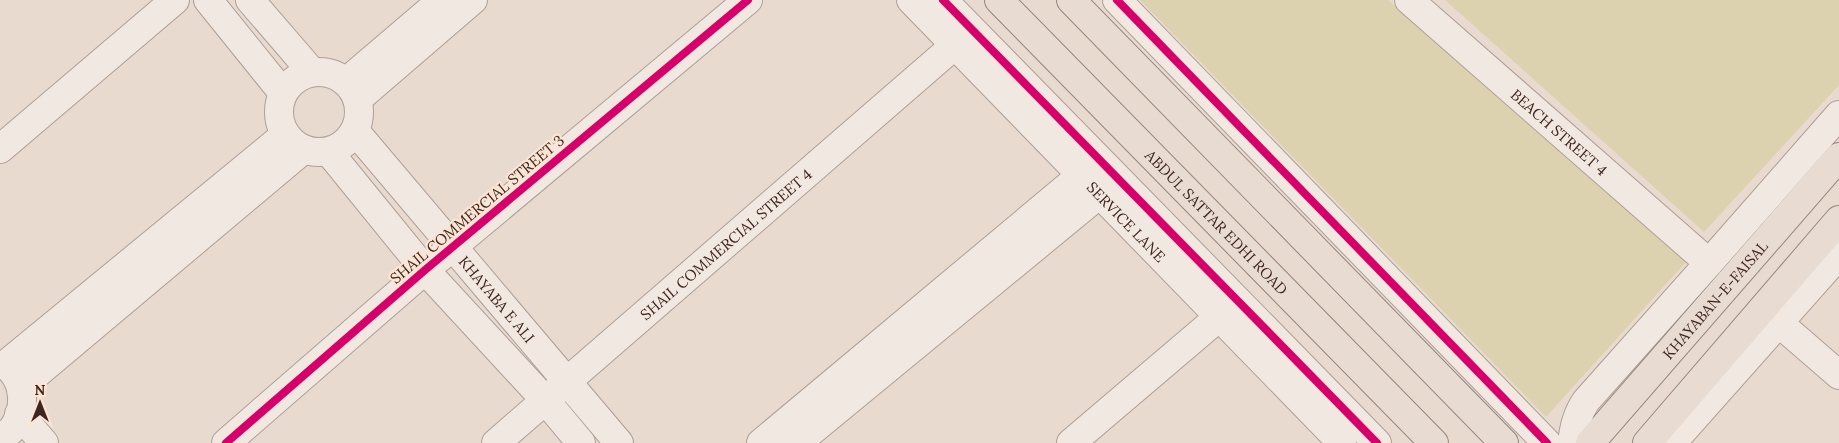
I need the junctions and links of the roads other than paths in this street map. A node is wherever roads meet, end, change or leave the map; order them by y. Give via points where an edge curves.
1 (175, 0) edge
2 (208, 0) edge
3 (250, 0) edge
4 (442, 0) edge
5 (473, 0) edge
6 (748, 0) edge
7 (911, 0) edge
8 (944, 0) edge
9 (999, 0) edge
10 (1071, 0) edge
11 (1117, 0) edge
12 (1409, 0) edge
13 (954, 44) junction
14 (312, 72) junction
15 (352, 90) junction
16 (283, 93) junction
17 (1839, 115) edge
18 (355, 132) junction
19 (306, 145) junction
20 (0, 149) edge
21 (1839, 157) edge
22 (1100, 177) junction
23 (1839, 220) edge
24 (451, 247) junction
25 (1839, 255) edge
26 (1709, 263) junction
27 (425, 270) junction
28 (1219, 317) junction
29 (1779, 323) junction
30 (3, 363) edge
31 (1839, 375) edge
32 (568, 382) junction
33 (21, 387) junction
34 (546, 401) junction
35 (19, 414) junction
36 (0, 438) edge
37 (1334, 440) edge
38 (44, 443) edge
39 (226, 443) edge
40 (496, 443) edge
41 (581, 443) edge
42 (619, 443) edge
43 (761, 443) edge
44 (797, 443) edge
45 (1071, 443) edge
46 (1377, 443) edge
47 (1434, 443) edge
48 (1504, 443) edge
49 (1547, 443) edge
50 (1572, 443) edge
51 (1590, 443) edge
52 (1647, 443) edge
53 (1672, 443) edge

1 - 20 street
2 - 16 street
3 - 14 street
4 - 15 street
5 - 15 street
6 - 24 street, SHAIL COMMERCIAL STREET 3
7 - 13 street, SERVICE LANE
8 - 22 street
9 - 47 main road, ABDUL SATTAR EDHI ROAD
10 - 48 main road
11 - 49 street
12 - 26 street, BEACH STREET 4
13 - 22 street, SERVICE LANE
13 - 32 street, SHAIL COMMERCIAL STREET 4
14 - 15 street via 330,73
14 - 16 street via 295,79
15 - 18 street via 360,115
16 - 19 street via 278,107 279,122
17 - 26 street
18 - 19 street via 344,144
18 - 24 street, KHAYABA E ALI
19 - 27 street, KHAYABA E ALI
19 - 30 street
19 - 33 street
21 - 51 main road, KHAYABAN-E-FAISAL
22 - 28 street, SERVICE LANE
22 - 43 street
22 - 44 street
22 - 46 street
23 - 52 main road
24 - 27 street, SHAIL COMMERCIAL STREET 3
24 - 32 street, KHAYABA E ALI
25 - 29 street
26 - 50 street via 1586,401 1574,426
27 - 34 street, KHAYABA E ALI
27 - 39 street, SHAIL COMMERCIAL STREET 3
28 - 37 street, SERVICE LANE
28 - 45 street
29 - 31 street
29 - 53 street
30 - 33 street
32 - 34 street, SHAIL COMMERCIAL STREET 4
32 - 42 street, KHAYABA E ALI
33 - 35 street via 22,408
34 - 40 street, SHAIL COMMERCIAL STREET 4
34 - 41 street, KHAYABA E ALI
35 - 36 street via 14,427
35 - 38 street

